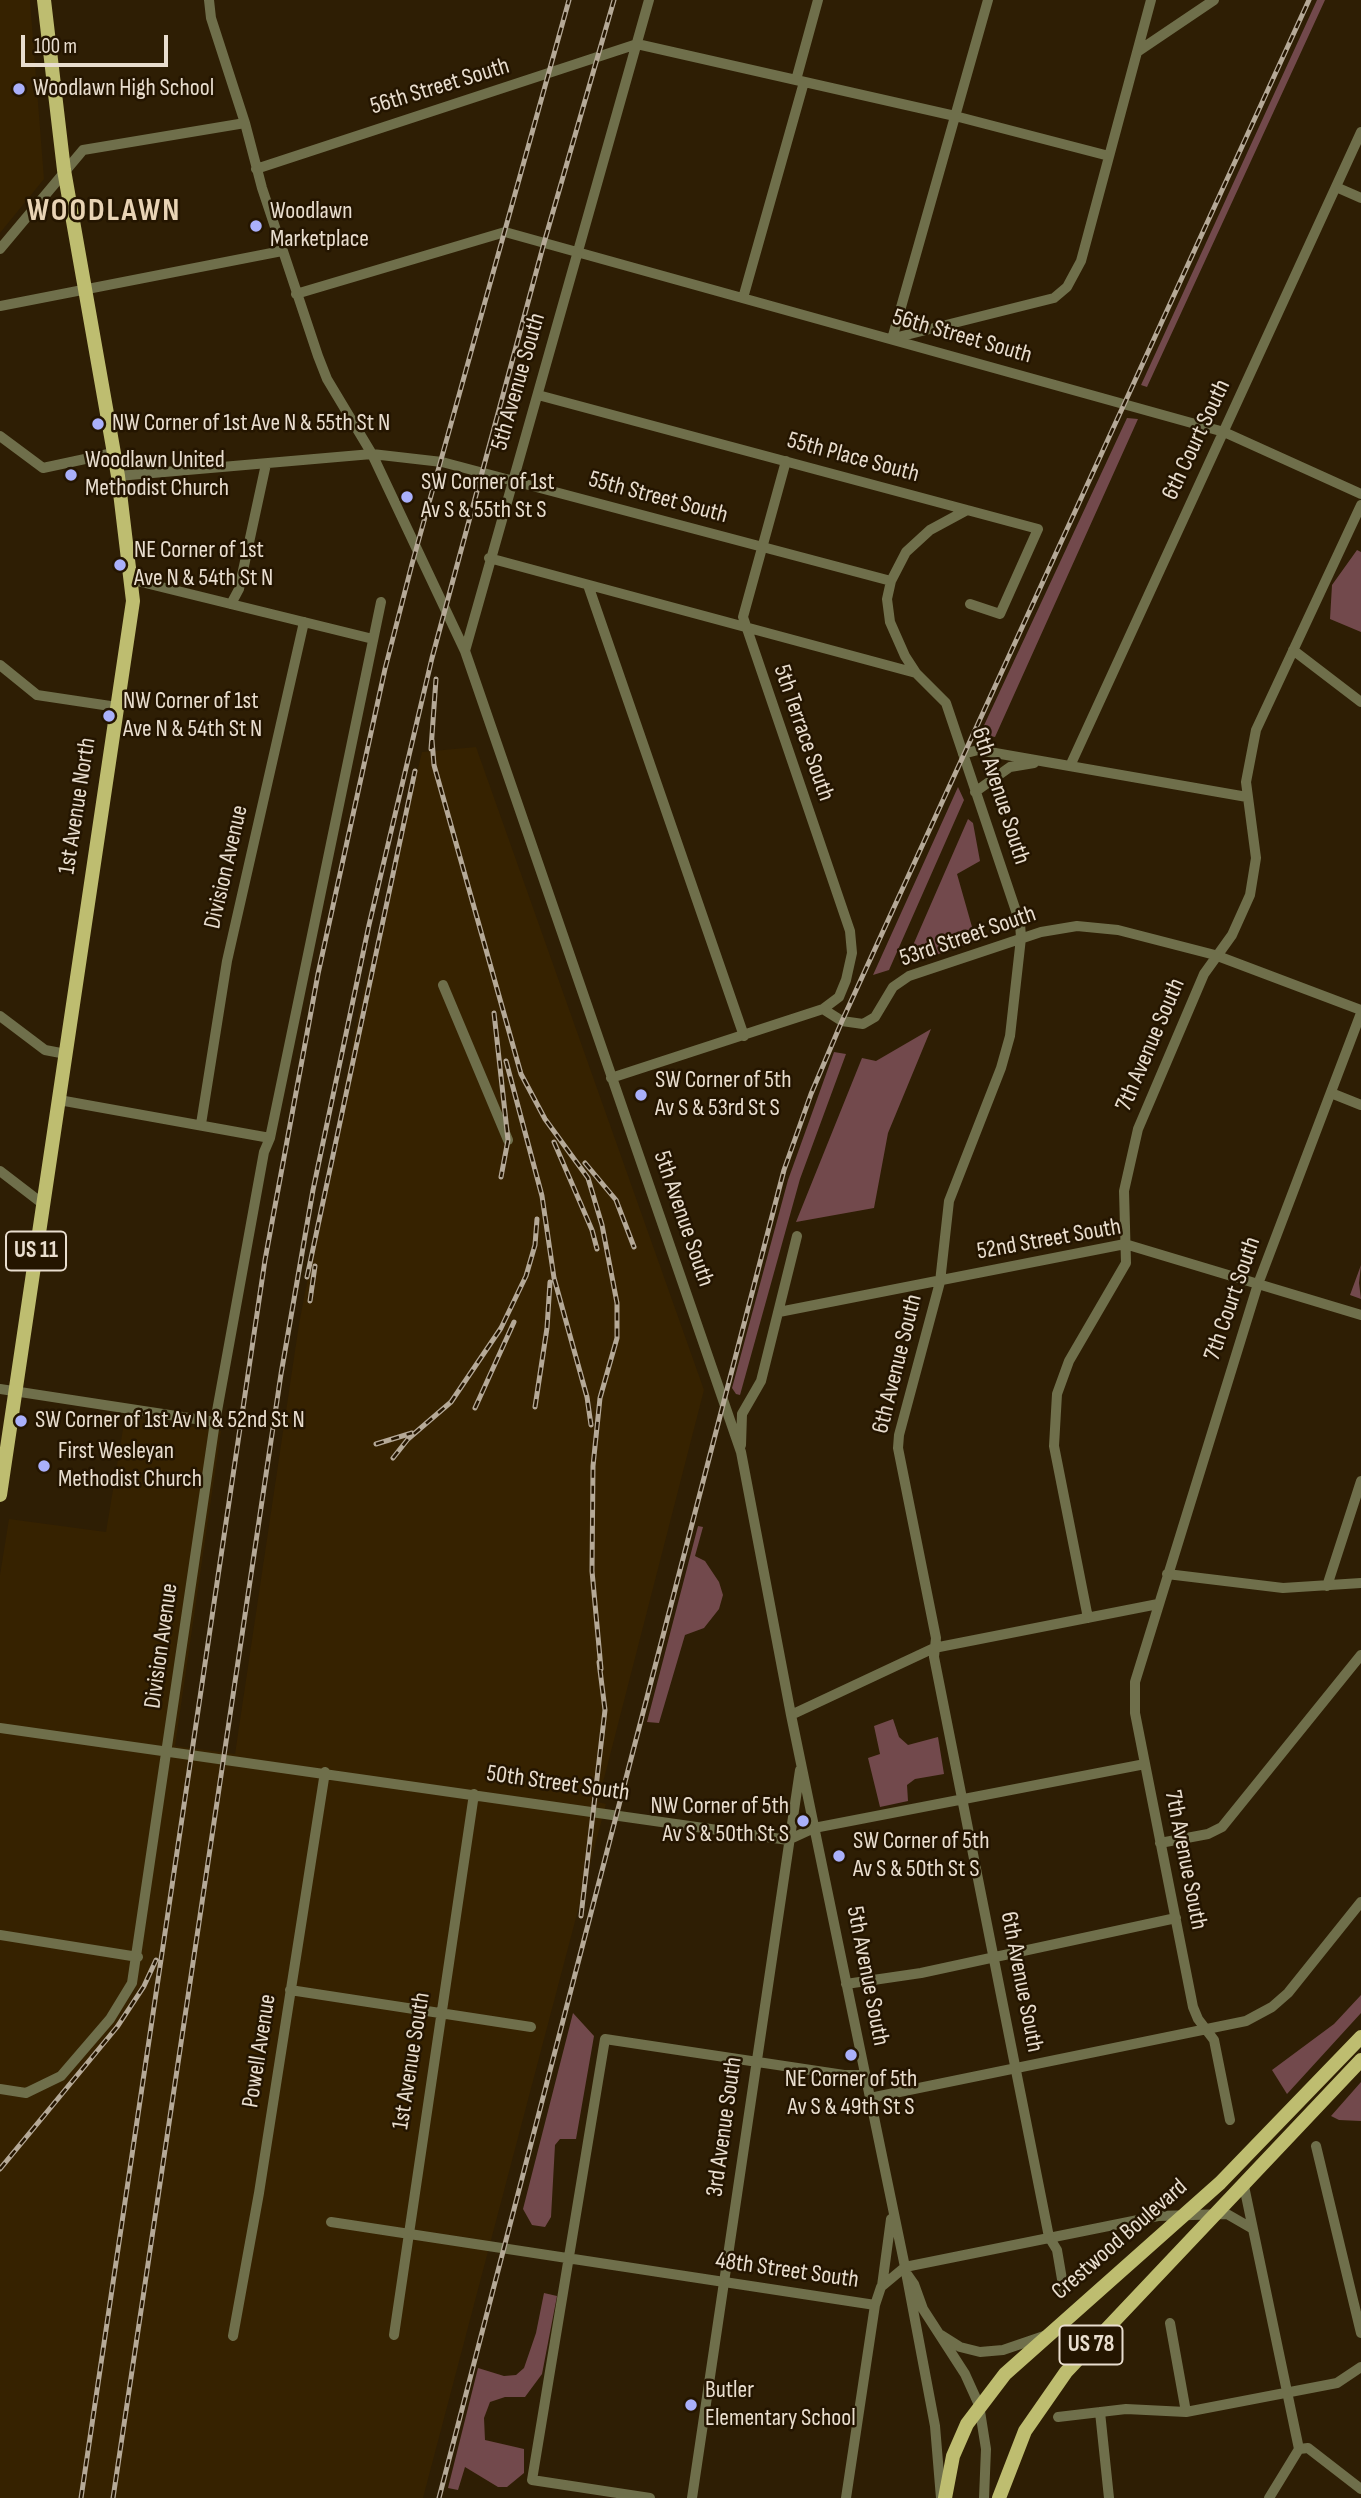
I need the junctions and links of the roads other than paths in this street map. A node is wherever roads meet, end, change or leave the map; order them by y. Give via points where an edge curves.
1 (44, 0) edge
2 (649, 0) edge
3 (818, 0) edge
4 (988, 0) edge
5 (1151, 0) edge
6 (1214, 0) edge
7 (212, 1) edge
8 (637, 44) junction
9 (1137, 52) junction
10 (800, 81) junction
11 (955, 116) junction
12 (245, 123) junction
13 (1361, 132) edge
14 (1110, 156) junction
15 (256, 169) junction
16 (64, 170) junction
17 (1336, 187) junction
18 (1361, 198) edge
19 (0, 249) edge
20 (282, 251) junction
21 (577, 253) junction
22 (84, 290) junction
23 (296, 295) junction
24 (743, 298) junction
25 (0, 306) edge
26 (892, 339) junction
27 (538, 395) junction
28 (1224, 432) junction
29 (0, 436) edge
30 (113, 453) junction
31 (372, 454) junction
32 (786, 461) junction
33 (266, 464) junction
34 (117, 476) junction
35 (514, 481) junction
36 (1361, 494) edge
37 (1361, 505) edge
38 (967, 510) junction
39 (762, 548) junction
40 (489, 558) junction
41 (133, 580) junction
42 (891, 581) junction
43 (588, 584) junction
44 (381, 602) dead end
45 (231, 604) junction
46 (970, 604) dead end
47 (304, 622) junction
48 (744, 626) junction
49 (373, 639) junction
50 (1293, 650) junction
51 (465, 651) junction
52 (0, 665) edge
53 (916, 673) junction
54 (1361, 702) edge
55 (117, 707) junction
56 (963, 754) junction
57 (1040, 761) junction
58 (1070, 766) junction
59 (975, 792) junction
60 (1247, 797) junction
61 (1021, 938) junction
62 (1215, 955) junction
63 (443, 985) dead end
64 (823, 1009) junction
65 (1361, 1011) edge
66 (0, 1016) edge
67 (744, 1036) junction
68 (66, 1054) junction
69 (611, 1078) junction
70 (1331, 1093) junction
71 (59, 1100) junction
72 (1361, 1105) edge
73 (201, 1124) junction
74 (270, 1138) junction
75 (508, 1140) dead end
76 (0, 1171) edge
77 (43, 1205) junction
78 (797, 1236) dead end
79 (1125, 1244) junction
80 (940, 1282) junction
81 (1258, 1284) junction
82 (779, 1312) junction
83 (1361, 1315) edge
84 (8, 1390) edge
85 (215, 1422) junction
86 (741, 1452) junction
87 (1361, 1481) edge
88 (0, 1495) edge
89 (1167, 1574) junction
90 (1361, 1583) edge
91 (1327, 1586) junction
92 (1158, 1604) junction
93 (1088, 1618) junction
94 (934, 1648) junction
95 (1361, 1655) edge
96 (791, 1714) junction
97 (0, 1728) edge
98 (167, 1754) junction
99 (801, 1762) junction
100 (1144, 1764) junction
101 (325, 1772) junction
102 (474, 1794) junction
103 (963, 1798) junction
104 (814, 1828) junction
105 (788, 1840) junction
106 (1160, 1843) junction
107 (1361, 1902) edge
108 (1176, 1919) junction
109 (0, 1935) edge
110 (994, 1956) junction
111 (138, 1957) junction
112 (846, 1984) junction
113 (290, 1990) junction
114 (441, 2015) junction
115 (531, 2028) dead end
116 (1209, 2031) junction
117 (1361, 2037) edge
118 (1361, 2060) edge
119 (756, 2062) junction
120 (1016, 2069) junction
121 (865, 2075) junction
122 (1, 2089) edge
123 (870, 2098) junction
124 (1230, 2120) dead end
125 (1316, 2146) dead end
126 (1244, 2186) junction
127 (892, 2213) junction
128 (1186, 2214) junction
129 (1216, 2214) junction
130 (331, 2222) dead end
131 (1253, 2229) junction
132 (407, 2235) junction
133 (1049, 2237) junction
134 (570, 2260) junction
135 (905, 2269) junction
136 (723, 2283) junction
137 (881, 2287) junction
138 (1064, 2291) dead end
139 (875, 2305) junction
140 (1170, 2323) dead end
141 (932, 2326) junction
142 (1361, 2333) edge
143 (394, 2335) dead end
144 (233, 2336) dead end
145 (1044, 2336) junction
146 (1357, 2370) edge
147 (1286, 2393) junction
148 (979, 2405) junction
149 (1100, 2412) junction
150 (1186, 2412) junction
151 (1058, 2417) dead end
152 (1299, 2449) junction
153 (1361, 2489) edge
154 (650, 2498) edge
155 (692, 2498) edge
156 (846, 2498) edge
157 (943, 2498) edge
158 (984, 2498) edge
159 (999, 2498) edge
160 (1109, 2498) edge
161 (1269, 2498) edge

1 - 16 main road, 1st Avenue North / US 11
2 - 8 street, 5th Avenue South
3 - 10 street
4 - 11 street
5 - 9 street
6 - 9 street
7 - 12 street via 211,18
8 - 10 street
8 - 15 street, 56th Street South
8 - 21 street, 5th Avenue South
9 - 14 street
10 - 11 street
10 - 24 street
11 - 14 street
11 - 26 street
12 - 15 street
12 - 16 street via 83,150
13 - 17 street, 6th Court South
14 - 26 street via 1081,261 1067,287 1054,298
15 - 20 street
16 - 19 street
16 - 22 main road, 1st Avenue North / US 11
17 - 18 street
17 - 28 street, 6th Court South
20 - 22 street
20 - 23 street
21 - 23 street, 56th Street South via 496,233
21 - 24 street, 56th Street South
21 - 27 street, 5th Avenue South
22 - 25 street
22 - 30 main road, 1st Avenue North / US 11
23 - 31 street via 327,379
24 - 26 street, 56th Street South
26 - 28 street, 56th Street South
27 - 32 street, 55th Place South
27 - 35 street, 5th Avenue South
28 - 36 street, 56th Street South
28 - 58 street, 6th Court South
29 - 30 street via 43,468
30 - 34 main road, 1st Avenue North / US 11
31 - 33 street, 55th Street South
31 - 35 street, 55th Street South via 442,462
31 - 51 street
32 - 38 street, 55th Place South
32 - 39 street, 5th Terrace South
33 - 34 street, 55th Street South
33 - 45 street via 239,589
34 - 41 main road, 1st Avenue North / US 11
35 - 39 street, 55th Street South
35 - 40 street, 5th Avenue South
37 - 50 street, 7th Avenue South
38 - 42 street, 6th Avenue South via 930,530 906,552
38 - 46 street, 55th Place South via 1038,530 1000,614
39 - 42 street, 55th Street South
39 - 48 street, 5th Terrace South
40 - 43 street
40 - 51 street, 5th Avenue South
41 - 45 street
41 - 55 main road, 1st Avenue North / US 11
42 - 53 street, 6th Avenue South via 887,599 890,622
43 - 48 street
43 - 67 street
44 - 49 street, Division Avenue
45 - 47 street
47 - 49 street
47 - 73 street, Division Avenue via 227,961
48 - 53 street
48 - 64 street, 5th Terrace South via 850,932 852,953 846,980 839,997
49 - 74 street, Division Avenue
50 - 54 street
50 - 60 street, 7th Avenue South via 1252,741
51 - 69 street, 5th Avenue South
52 - 55 street via 37,695
53 - 56 street, 6th Avenue South via 946,703
55 - 68 main road, 1st Avenue North / US 11
56 - 57 street via 978,750
56 - 59 street, 6th Avenue South
57 - 58 street
57 - 59 street via 1010,767
58 - 60 street
59 - 61 street, 6th Avenue South via 1020,923
60 - 62 street, 7th Avenue South via 1255,849 1253,886 1240,922
61 - 62 street, 53rd Street South via 1077,926 1118,930
61 - 64 street, 53rd Street South via 903,979 867,1023 854,1025
61 - 80 street, 6th Avenue South via 1010,1036 952,1190
62 - 65 street, 53rd Street South
62 - 79 street, 7th Avenue South via 1133,1144 1124,1191
63 - 75 street
64 - 67 street
65 - 70 street, 7th Court South
66 - 68 street via 45,1050
67 - 69 street
68 - 71 main road, 1st Avenue North / US 11
69 - 86 street, 5th Avenue South
70 - 72 street
70 - 81 street, 7th Court South
71 - 73 street
71 - 77 main road, 1st Avenue North / US 11
73 - 74 street
74 - 85 street, Division Avenue
76 - 77 street
77 - 84 main road, 1st Avenue North / US 11
78 - 82 street
79 - 80 street, 52nd Street South
79 - 81 street, 52nd Street South
79 - 93 street, 7th Avenue South via 1126,1263 1065,1372 1054,1419 1054,1446
80 - 82 street, 52nd Street South
80 - 94 street, 6th Avenue South via 898,1442 936,1638
81 - 83 street, 52nd Street South
81 - 89 street, 7th Court South
82 - 86 street via 761,1381 742,1414
84 - 85 street
84 - 88 main road, 1st Avenue North / US 11
85 - 98 street, Division Avenue
86 - 96 street, 5th Avenue South
87 - 91 street
89 - 91 street via 1268,1587
89 - 92 street, 7th Court South
90 - 91 street
92 - 93 street
92 - 100 street, 7th Avenue South via 1134,1692
93 - 94 street
94 - 96 street
94 - 103 street, 6th Avenue South
95 - 106 street via 1222,1827
96 - 99 street, 5th Avenue South
97 - 98 street, 50th Street South
98 - 101 street, 50th Street South
98 - 111 street, Division Avenue
99 - 104 street, 5th Avenue South
99 - 105 street, 3rd Avenue South
100 - 103 street
100 - 106 street, 7th Avenue South
101 - 102 street, 50th Street South
101 - 113 street, Powell Avenue
102 - 105 street, 50th Street South
102 - 114 street, 1st Avenue South
103 - 104 street
103 - 110 street, 6th Avenue South
104 - 105 street
104 - 112 street, 5th Avenue South
105 - 119 street, 3rd Avenue South
106 - 108 street, 7th Avenue South
107 - 116 street via 1280,2001 1255,2018
108 - 110 street
108 - 116 street, 7th Avenue South via 1193,2007
109 - 111 street
110 - 112 street
110 - 120 street, 6th Avenue South
111 - 122 street, Division Avenue via 132,1983 110,2019 61,2076 26,2093
112 - 121 street, 5th Avenue South
113 - 114 street
113 - 144 street, Powell Avenue
114 - 115 street
114 - 132 street, 1st Avenue South
116 - 120 street
116 - 124 street, 7th Avenue South
117 - 128 main road, Crestwood Boulevard / US 78 via 1246,2159
118 - 126 main road, Crestwood Boulevard / US 78
119 - 121 street
119 - 134 street via 605,2039
119 - 136 street, 3rd Avenue South
120 - 123 street
120 - 133 street, 6th Avenue South
121 - 123 street, 5th Avenue South
123 - 127 street, 5th Avenue South
125 - 142 street
126 - 129 main road, Crestwood Boulevard / US 78
126 - 131 street
127 - 135 street, 5th Avenue South
127 - 137 street
128 - 129 street, 48th Street South
128 - 133 street, 48th Street South
128 - 145 main road, Crestwood Boulevard / US 78
129 - 131 street via 1235,2216
129 - 159 main road, Crestwood Boulevard / US 78 via 1054,2386 1025,2431
130 - 132 street, 48th Street South
131 - 147 street
132 - 134 street, 48th Street South
132 - 143 street, 1st Avenue South
133 - 135 street, 48th Street South
133 - 138 street, 6th Avenue South via 1057,2250
134 - 136 street, 48th Street South
134 - 154 street via 532,2480
135 - 137 street, 48th Street South
135 - 141 street, 5th Avenue South
135 - 157 street, 5th Avenue South
136 - 139 street, 48th Street South
136 - 155 street, 3rd Avenue South
137 - 139 street, 48th Street South
139 - 156 street
140 - 150 street
141 - 145 street via 954,2344 980,2352 1003,2350
141 - 148 street, 5th Avenue South via 965,2374
145 - 148 main road, Crestwood Boulevard / US 78
146 - 147 street via 1337,2383
147 - 150 street
147 - 152 street
148 - 157 main road, Crestwood Boulevard / US 78 via 959,2439
148 - 158 street, 5th Avenue South via 986,2449
149 - 150 street
149 - 151 street
149 - 160 street
152 - 153 street via 1308,2448
152 - 161 street

